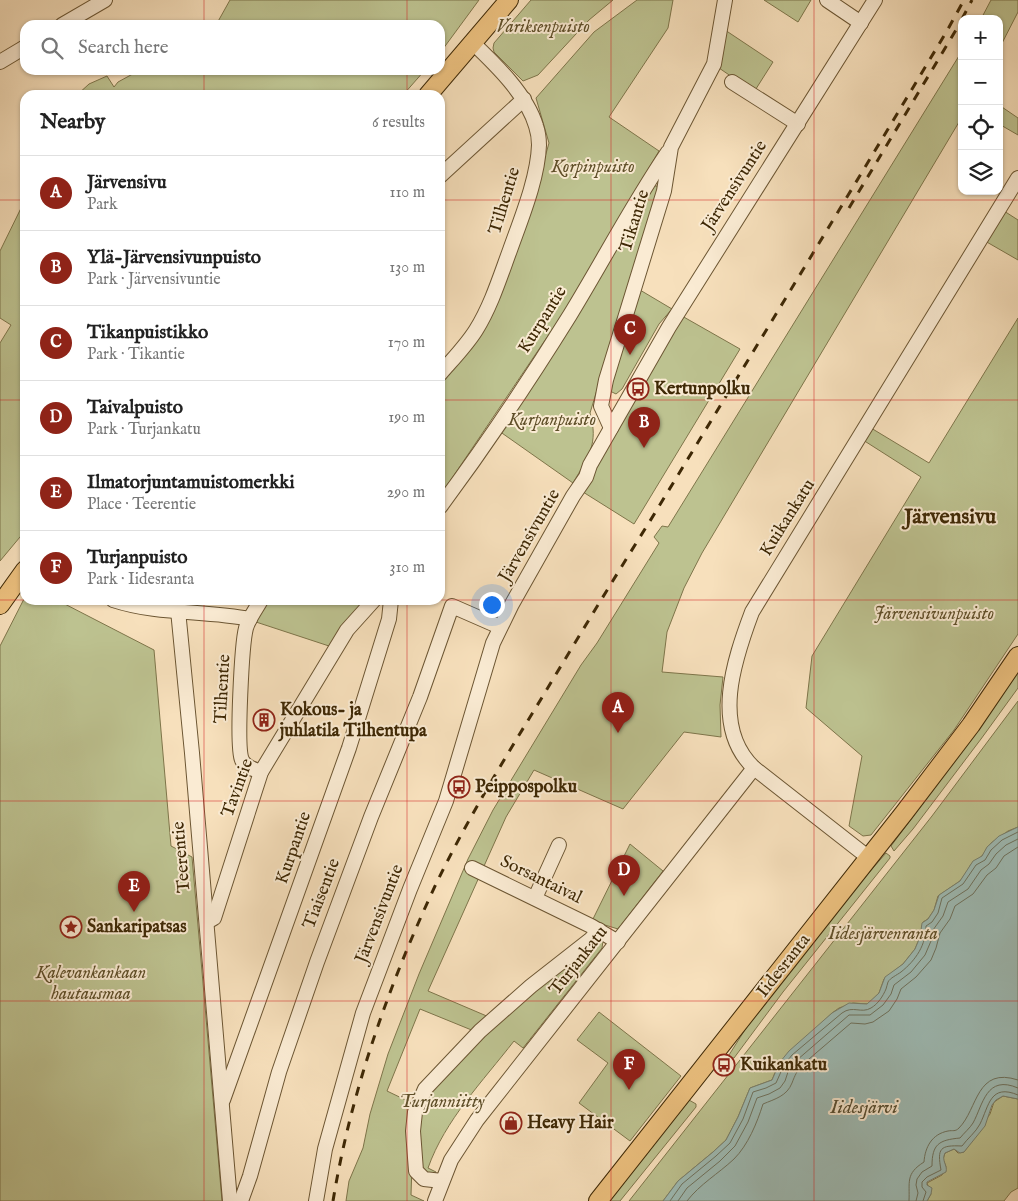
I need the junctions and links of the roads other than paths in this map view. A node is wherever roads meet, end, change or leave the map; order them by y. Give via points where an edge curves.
1 (105, 0) edge
2 (509, 0) edge
3 (725, 0) edge
4 (827, 0) edge
5 (875, 0) edge
6 (71, 20) edge
7 (861, 23) junction
8 (472, 43) junction
9 (20, 50) edge
10 (0, 62) edge
11 (445, 75) edge
12 (445, 75) edge
13 (732, 82) dead end
14 (432, 90) edge
15 (524, 99) junction
16 (798, 124) junction
17 (671, 147) junction
18 (445, 171) edge
19 (1018, 178) edge
20 (445, 368) edge
21 (611, 428) junction
22 (445, 500) edge
23 (20, 577) edge
24 (0, 605) edge
25 (132, 605) edge
26 (258, 605) edge
27 (370, 605) edge
28 (390, 605) edge
29 (178, 606) edge
30 (250, 620) junction
31 (500, 627) junction
32 (1018, 656) edge
33 (754, 768) junction
34 (261, 772) junction
35 (559, 845) dead end
36 (869, 858) junction
37 (472, 868) dead end
38 (535, 898) junction
39 (206, 922) junction
40 (599, 930) junction
41 (618, 942) junction
42 (222, 1106) junction
43 (442, 1181) junction
44 (230, 1201) edge
45 (241, 1201) edge
46 (316, 1201) edge
47 (435, 1201) edge
48 (598, 1201) edge

1 - 6 street
2 - 8 main road
3 - 17 street, Tikantie via 714,64
4 - 7 street
5 - 7 street, Järvensivuntie
7 - 16 street, Järvensivuntie
8 - 11 main road
8 - 15 street, Tilhentie
9 - 10 street
12 - 14 main road
13 - 16 street
15 - 18 street
15 - 20 street, Tilhentie via 536,126 539,145 532,184 486,310 476,330
16 - 21 street, Järvensivuntie via 669,327
17 - 21 street, Tikantie via 664,191 602,399 603,413
17 - 22 street, Kurpantie via 564,324
19 - 33 street, Kuikankatu via 752,612 738,649 730,722 736,744
21 - 31 street, Järvensivuntie
23 - 24 main road
25 - 29 street
26 - 30 street, Tilhentie
27 - 34 street, Tavintie via 347,630
28 - 42 street, Kurpantie via 355,731
29 - 30 street
29 - 39 street, Teerentie
30 - 34 street, Tilhentie via 246,630 239,745 242,760
31 - 45 street, Tiaisentie via 452,606 317,962 279,1072
31 - 46 street, Järvensivuntie via 449,794 363,1013 325,1150
32 - 36 main road, Iidesranta via 971,725
33 - 36 street, Kuikankatu
33 - 41 street, Turjankatu
34 - 39 street, Tavintie via 214,918
35 - 38 street
36 - 48 main road, Iidesranta
37 - 38 street, Sorsantaival
38 - 40 street, Sorsantaival
39 - 42 street, Teerentie
40 - 41 street, Sorsantaival
40 - 43 street, Turjankatu via 480,1031 425,1089 415,1112 416,1171 424,1179
41 - 43 street, Turjankatu via 477,1120 456,1151
42 - 44 street, Teerentie
43 - 47 street, Turjankatu

